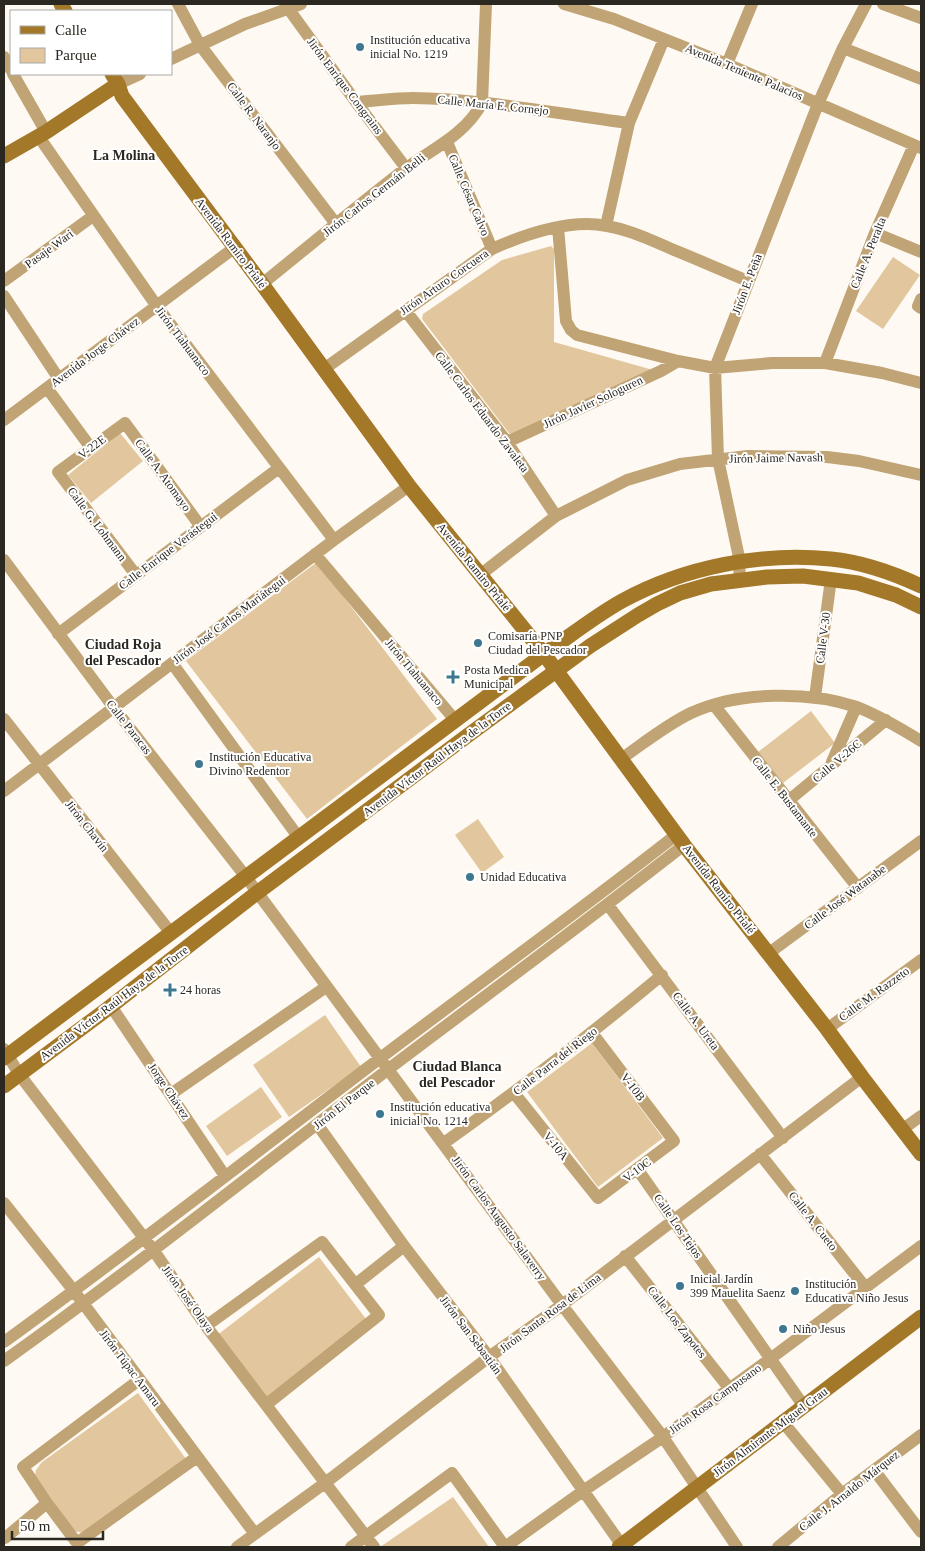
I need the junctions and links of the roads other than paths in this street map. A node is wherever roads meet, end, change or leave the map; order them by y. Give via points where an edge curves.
1 (178, 4) edge
2 (302, 4) edge
3 (486, 4) edge
4 (564, 4) edge
5 (752, 4) edge
6 (866, 4) edge
7 (883, 4) edge
8 (286, 6) edge
9 (581, 6) edge
10 (921, 18) edge
11 (664, 39) junction
12 (200, 45) junction
13 (843, 48) junction
14 (4, 56) edge
15 (172, 58) edge
16 (727, 64) junction
17 (10, 68) edge
18 (14, 75) edge
19 (103, 75) edge
20 (138, 75) edge
21 (921, 79) edge
22 (116, 86) edge
23 (356, 102) junction
24 (482, 103) junction
25 (818, 104) junction
26 (629, 123) junction
27 (43, 134) junction
28 (446, 142) junction
29 (918, 146) edge
30 (4, 156) edge
31 (406, 168) junction
32 (94, 216) junction
33 (336, 224) junction
34 (606, 226) junction
35 (558, 227) junction
36 (875, 233) junction
37 (234, 248) junction
38 (492, 249) junction
39 (921, 252) edge
40 (748, 281) junction
41 (4, 282) edge
42 (262, 284) junction
43 (4, 296) edge
44 (921, 298) edge
45 (156, 305) junction
46 (921, 308) edge
47 (405, 310) junction
48 (678, 361) junction
49 (825, 362) junction
50 (714, 368) junction
51 (324, 369) junction
52 (59, 379) junction
53 (921, 383) edge
54 (47, 388) junction
55 (5, 417) edge
56 (125, 423) joint
57 (507, 442) junction
58 (91, 448) junction
59 (718, 459) junction
60 (279, 468) junction
61 (58, 472) joint
62 (921, 474) edge
63 (409, 486) junction
64 (556, 516) junction
65 (201, 526) junction
66 (334, 540) junction
67 (315, 554) junction
68 (4, 560) edge
69 (740, 562) junction
70 (136, 575) junction
71 (480, 575) junction
72 (831, 579) junction
73 (739, 580) junction
74 (921, 586) edge
75 (921, 607) edge
76 (58, 634) junction
77 (544, 654) junction
78 (172, 663) junction
79 (556, 670) junction
80 (815, 697) junction
81 (714, 705) junction
82 (856, 707) junction
83 (114, 708) junction
84 (4, 719) edge
85 (455, 720) junction
86 (886, 720) junction
87 (921, 740) edge
88 (622, 760) junction
89 (39, 765) junction
90 (831, 766) junction
91 (4, 791) edge
92 (788, 801) junction
93 (299, 838) junction
94 (680, 840) junction
95 (921, 840) edge
96 (246, 877) junction
97 (858, 888) junction
98 (258, 892) junction
99 (608, 905) junction
100 (171, 933) junction
101 (769, 954) junction
102 (921, 960) edge
103 (662, 975) junction
104 (326, 987) junction
105 (111, 1006) junction
106 (828, 1029) junction
107 (592, 1033) junction
108 (5, 1054) edge
109 (380, 1058) junction
110 (389, 1069) junction
111 (20, 1074) junction
112 (862, 1077) junction
113 (4, 1086) edge
114 (514, 1093) junction
115 (171, 1094) junction
116 (921, 1116) edge
117 (317, 1124) junction
118 (903, 1129) junction
119 (784, 1138) junction
120 (674, 1141) joint
121 (444, 1143) junction
122 (760, 1154) junction
123 (921, 1154) edge
124 (638, 1170) junction
125 (225, 1176) junction
126 (598, 1198) joint
127 (4, 1204) edge
128 (9, 1218) edge
129 (674, 1219) junction
130 (144, 1239) junction
131 (404, 1246) junction
132 (921, 1246) edge
133 (154, 1252) junction
134 (625, 1256) junction
135 (356, 1284) junction
136 (865, 1287) junction
137 (74, 1291) junction
138 (83, 1304) junction
139 (562, 1304) junction
140 (921, 1317) edge
141 (206, 1326) junction
142 (4, 1342) edge
143 (489, 1357) junction
144 (770, 1359) junction
145 (4, 1361) edge
146 (139, 1380) junction
147 (728, 1388) junction
148 (267, 1404) junction
149 (804, 1405) junction
150 (782, 1422) junction
151 (921, 1435) edge
152 (663, 1437) junction
153 (197, 1457) junction
154 (874, 1470) junction
155 (326, 1483) junction
156 (696, 1488) junction
157 (583, 1491) junction
158 (842, 1494) junction
159 (47, 1504) junction
160 (921, 1532) edge
161 (254, 1534) junction
162 (366, 1536) junction
163 (6, 1541) edge
164 (237, 1547) edge
165 (351, 1547) edge
166 (374, 1547) edge
167 (505, 1547) edge
168 (621, 1547) edge
169 (737, 1547) edge
170 (778, 1547) edge

1 - 12 street, Calle R. Naranjo
2 - 8 street
3 - 24 street
4 - 9 street, Avenida Teniente Palacios
5 - 16 street
6 - 13 street, Jirón E. Peña
7 - 10 street
8 - 12 street
8 - 23 street, Jirón Enrique Congrains
9 - 11 street, Avenida Teniente Palacios
11 - 16 street, Avenida Teniente Palacios
11 - 26 street
12 - 15 street
12 - 33 street, Calle R. Naranjo
13 - 21 street
13 - 25 street, Jirón E. Peña
14 - 17 street
16 - 25 street, Avenida Teniente Palacios
18 - 27 street, Jirón Tiahuanaco
19 - 22 main road, Avenida Ramiro Prialé
20 - 22 street
22 - 27 main road
22 - 37 main road, Avenida Ramiro Prialé
23 - 24 street, Calle María E. Cornejo via 411,98
23 - 31 street, Jirón Enrique Congrains
24 - 26 street, Calle María E. Cornejo
24 - 28 street, Jirón Carlos Germán Belli via 475,116
25 - 29 street, Avenida Teniente Palacios
25 - 40 street, Jirón E. Peña
26 - 34 street
27 - 30 main road
27 - 32 street, Jirón Tiahuanaco
28 - 31 street, Jirón Carlos Germán Belli
28 - 38 street, Calle César Calvo
29 - 36 street, Calle A. Peralta
31 - 33 street, Jirón Carlos Germán Belli
32 - 41 street, Pasaje Wari
32 - 45 street, Jirón Tiahuanaco
33 - 42 street, Jirón Carlos Germán Belli
34 - 35 street, Jirón Arturo Corcuera
34 - 40 street, Jirón Arturo Corcuera via 640,235
35 - 38 street, Jirón Arturo Corcuera via 516,238
35 - 48 street via 566,321 571,330 577,335
36 - 39 street
36 - 49 street, Calle A. Peralta
37 - 42 main road, Avenida Ramiro Prialé
37 - 45 street, Avenida Jorge Chávez
38 - 47 street, Jirón Arturo Corcuera
40 - 50 street, Jirón E. Peña
42 - 51 main road, Avenida Ramiro Prialé
43 - 52 street
44 - 46 street via 918,306
45 - 52 street, Avenida Jorge Chávez
45 - 60 street, Jirón Tiahuanaco
47 - 51 street, Jirón Arturo Corcuera
47 - 57 street, Calle Carlos Eduardo Zavaleta
48 - 50 street
48 - 57 street, Jirón Javier Sologuren
49 - 50 street
49 - 53 street
50 - 59 street, Jirón E. Peña
51 - 63 main road, Avenida Ramiro Prialé
52 - 54 street, Avenida Jorge Chávez
54 - 55 street, Avenida Jorge Chávez
54 - 58 street
56 - 58 street, V-22E
56 - 65 street, Calle A. Atomayo
57 - 64 street, Calle Carlos Eduardo Zavaleta
58 - 61 street, V-22E
59 - 62 street, Jirón Jaime Navash via 828,457
59 - 64 street, Jirón Jaime Navash via 680,464 627,480
59 - 69 street, Jirón E. Peña
60 - 65 street, Calle Enrique Verástegui
60 - 66 street, Jirón Tiahuanaco
61 - 70 street, Calle G. Lohmann
63 - 66 street, Jirón José Carlos Mariátegui
63 - 71 main road, Avenida Ramiro Prialé
64 - 71 street, Jirón Jaime Navash
65 - 70 street, Calle Enrique Verástegui
66 - 67 street, Jirón José Carlos Mariátegui
67 - 78 street, Jirón José Carlos Mariátegui
67 - 85 street, Jirón Tiahuanaco
68 - 76 street, Calle Paracas
69 - 73 street, Jirón E. Peña
69 - 74 main road, Avenida Víctor Raúl Haya de la Torre via 831,559 880,570
69 - 77 main road, Avenida Víctor Raúl Haya de la Torre via 649,587 621,601
70 - 76 street, Calle Enrique Verástegui
71 - 77 main road, Avenida Ramiro Prialé
72 - 73 main road, Avenida Víctor Raúl Haya de la Torre via 767,576
72 - 75 main road, Avenida Víctor Raúl Haya de la Torre via 858,583
72 - 80 street, Calle V-30
73 - 79 main road, Avenida Víctor Raúl Haya de la Torre via 680,593 638,615
76 - 83 street, Calle Paracas
77 - 79 main road, Avenida Ramiro Prialé
77 - 85 main road, Avenida Víctor Raúl Haya de la Torre
78 - 83 street, Jirón José Carlos Mariátegui
78 - 93 street
79 - 88 main road, Avenida Ramiro Prialé
79 - 98 main road, Avenida Víctor Raúl Haya de la Torre
80 - 81 street via 767,696
80 - 82 street
81 - 88 street via 677,720
81 - 92 street, Calle E. Bustamante
82 - 86 street
82 - 90 street
83 - 89 street, Jirón José Carlos Mariátegui
83 - 96 street, Calle Paracas
84 - 89 street, Jirón Chavín
85 - 93 main road, Avenida Víctor Raúl Haya de la Torre
86 - 87 street
86 - 90 street, Calle V-26C
88 - 94 main road, Avenida Ramiro Prialé
89 - 91 street, Jirón José Carlos Mariátegui
89 - 100 street, Jirón Chavín
90 - 92 street, Calle V-26C
92 - 97 street, Calle E. Bustamante
93 - 96 main road, Avenida Víctor Raúl Haya de la Torre
94 - 99 street, Jirón El Parque
94 - 101 main road, Avenida Ramiro Prialé
94 - 109 street, Jirón El Parque
95 - 97 street, Calle José Watanabe
96 - 98 street, Calle Paracas
96 - 100 main road, Avenida Víctor Raúl Haya de la Torre
97 - 101 street, Calle José Watanabe
98 - 104 street, Jirón Carlos Augusto Salaverry
98 - 105 main road, Avenida Víctor Raúl Haya de la Torre
99 - 103 street, Calle A. Ureta
99 - 110 street, Jirón El Parque
100 - 108 main road, Avenida Víctor Raúl Haya de la Torre
101 - 106 main road, Avenida Ramiro Prialé
102 - 106 street, Calle M. Razzeto
103 - 107 street, Calle Parra del Riego
103 - 119 street, Calle A. Ureta
104 - 109 street, Jirón Carlos Augusto Salaverry
104 - 115 street
105 - 111 main road, Avenida Víctor Raúl Haya de la Torre
105 - 115 street, Jorge Chávez
106 - 112 main road, Avenida Ramiro Prialé
107 - 114 street, Calle Parra del Riego
107 - 120 street, V-10B
108 - 111 street, Jirón José Olaya
109 - 110 street, Jirón Carlos Augusto Salaverry
109 - 125 street, Jirón El Parque
110 - 117 street, Jirón El Parque
110 - 121 street, Jirón Carlos Augusto Salaverry
111 - 113 main road, Avenida Víctor Raúl Haya de la Torre
111 - 130 street, Jirón José Olaya
112 - 118 main road, Avenida Ramiro Prialé
112 - 119 street, Jirón Santa Rosa de Lima
114 - 121 street, Calle Parra del Riego
114 - 126 street, V-10A
115 - 125 street, Jorge Chávez
116 - 118 street
117 - 131 street, Jirón San Sebastián
117 - 133 street, Jirón El Parque
118 - 123 main road, Avenida Ramiro Prialé
119 - 122 street, Jirón Santa Rosa de Lima
120 - 124 street, V-10C
121 - 139 street, Jirón Carlos Augusto Salaverry
122 - 129 street, Jirón Santa Rosa de Lima
122 - 136 street, Calle A. Cueto
124 - 126 street, V-10C
124 - 129 street, Calle Los Tejos
125 - 130 street, Jirón El Parque
127 - 128 street, Jirón Túpac Amaru
128 - 137 street, Jirón Túpac Amaru
129 - 134 street, Jirón Santa Rosa de Lima
129 - 144 street, Calle Los Tejos
130 - 133 street, Jirón José Olaya
130 - 137 street, Jirón El Parque
131 - 135 street
131 - 143 street, Jirón San Sebastián
132 - 136 street, Jirón Rosa Campusano
133 - 138 street, Jirón El Parque
133 - 141 street, Jirón José Olaya
134 - 139 street, Jirón Santa Rosa de Lima
134 - 147 street, Calle Los Zapotes
135 - 141 street via 322,1242
135 - 148 street via 379,1316
136 - 144 street, Jirón Rosa Campusano
137 - 138 street, Jirón Túpac Amaru
137 - 142 street, Jirón El Parque
138 - 145 street, Jirón El Parque
138 - 146 street, Jirón Túpac Amaru
139 - 143 street, Jirón Santa Rosa de Lima
139 - 152 street, Jirón Carlos Augusto Salaverry
140 - 149 main road, Jirón Almirante Miguel Grau
141 - 148 street, Jirón José Olaya
143 - 155 street, Jirón Santa Rosa de Lima
143 - 157 street, Jirón San Sebastián
144 - 147 street, Jirón Rosa Campusano
144 - 149 street, Calle Los Tejos
146 - 153 street, Jirón Túpac Amaru
146 - 159 street via 23,1467
147 - 152 street, Jirón Rosa Campusano
148 - 155 street, Jirón José Olaya
149 - 150 main road, Jirón Almirante Miguel Grau
150 - 156 main road, Jirón Almirante Miguel Grau
150 - 158 street
151 - 154 street, Calle J. Arnaldo Márquez
152 - 156 street, Jirón Carlos Augusto Salaverry
152 - 157 street, Jirón Rosa Campusano
153 - 159 street via 78,1543
153 - 161 street, Jirón Túpac Amaru
154 - 158 street, Calle J. Arnaldo Márquez
154 - 160 street
155 - 161 street, Jirón Santa Rosa de Lima
155 - 162 street, Jirón José Olaya
156 - 168 main road, Jirón Almirante Miguel Grau
156 - 169 street, Jirón Carlos Augusto Salaverry
157 - 167 street, Jirón Rosa Campusano
157 - 168 street, Jirón San Sebastián
158 - 170 street, Calle J. Arnaldo Márquez
159 - 163 street
161 - 164 street, Jirón Santa Rosa de Lima
162 - 165 street
162 - 166 street, Jirón José Olaya
162 - 167 street via 452,1473

